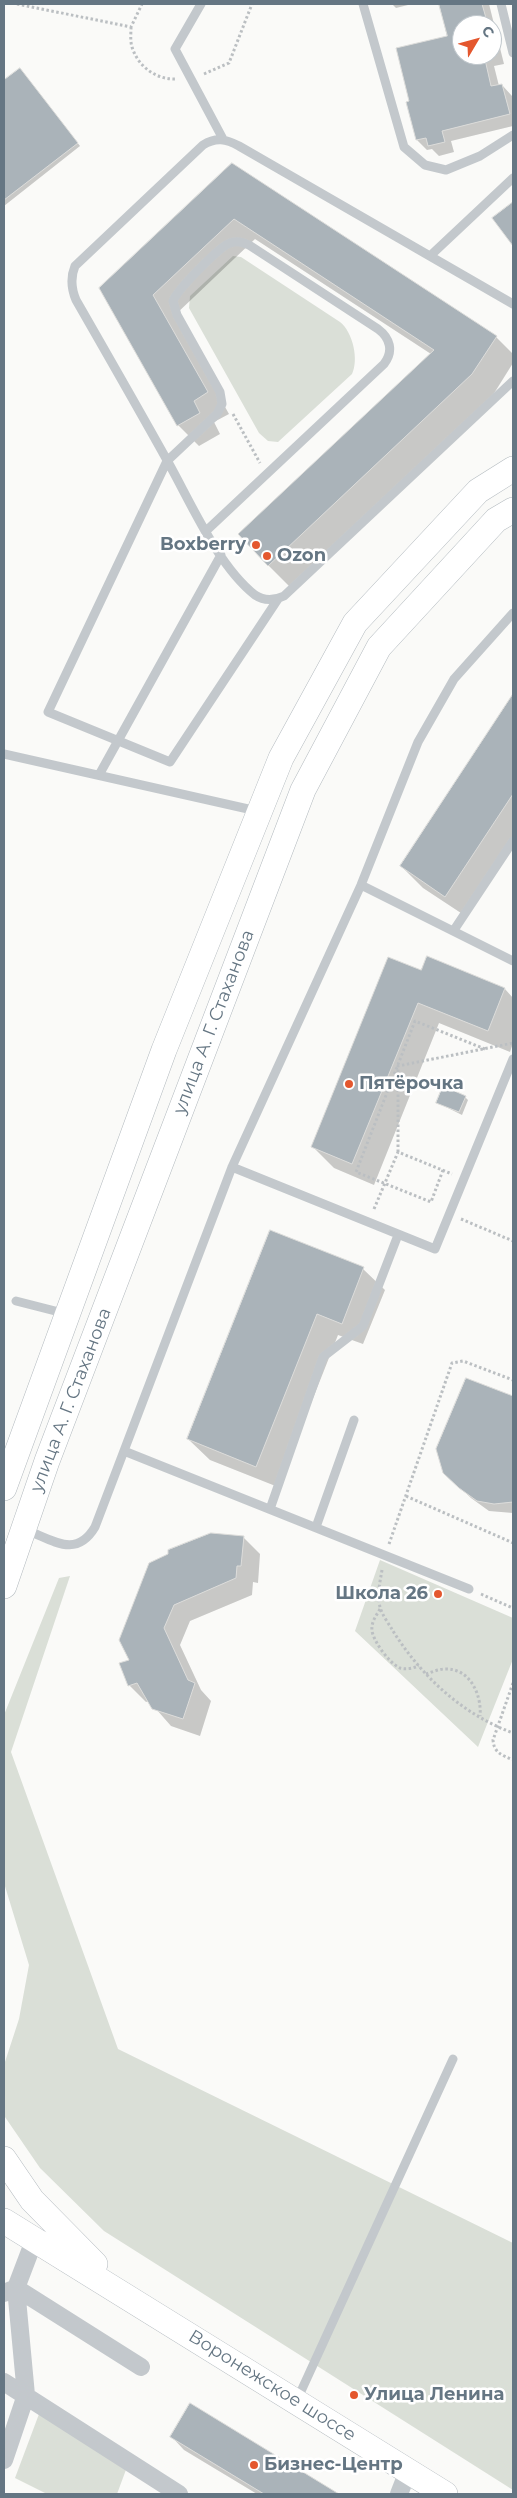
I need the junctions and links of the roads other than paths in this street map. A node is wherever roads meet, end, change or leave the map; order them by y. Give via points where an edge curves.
1 (202, 4) edge
2 (363, 4) edge
3 (501, 4) edge
4 (513, 53) edge
5 (513, 135) edge
6 (224, 140) junction
7 (513, 178) edge
8 (430, 256) junction
9 (513, 304) edge
10 (513, 381) edge
11 (167, 461) junction
12 (513, 470) edge
13 (513, 510) edge
14 (206, 532) junction
15 (221, 556) junction
16 (278, 599) junction
17 (513, 614) edge
18 (510, 623) edge
19 (118, 741) junction
20 (4, 754) edge
21 (99, 775) junction
22 (260, 812) junction
23 (513, 841) edge
24 (361, 885) junction
25 (454, 930) junction
26 (513, 961) edge
27 (513, 1059) edge
28 (232, 1167) junction
29 (398, 1235) junction
30 (16, 1301) dead end
31 (67, 1314) junction
32 (354, 1420) dead end
33 (124, 1451) junction
34 (4, 1488) edge
35 (270, 1509) junction
36 (316, 1527) junction
37 (23, 1529) junction
38 (4, 1586) edge
39 (468, 1589) road end
40 (453, 2059) dead end
41 (4, 2159) edge
42 (4, 2221) edge
43 (35, 2238) junction
44 (10, 2291) edge
45 (124, 2295) junction
46 (140, 2367) dead end
47 (4, 2382) edge
48 (26, 2396) junction
49 (296, 2401) junction
50 (4, 2460) edge
51 (408, 2471) junction
52 (179, 2494) edge
53 (399, 2494) edge
54 (445, 2494) edge

1 - 6 lane via 175,49
2 - 5 lane via 404,147 425,165 446,170 480,156
3 - 4 lane
6 - 8 lane
6 - 11 lane via 203,145 72,272 72,290 76,300
7 - 8 lane
8 - 9 lane
10 - 16 lane
11 - 14 lane
11 - 14 lane via 217,414 222,404 220,392 177,314 174,301 180,288 230,243 249,245 387,337 390,350 384,364
11 - 19 lane via 48,712
12 - 22 main road, улица А. Г. Стаханова via 478,492 355,623 281,758
13 - 37 main road, улица А. Г. Стаханова via 496,520 380,647 303,790
14 - 15 lane
15 - 16 lane via 256,595
15 - 19 lane
16 - 19 lane via 170,762
17 - 18 lane
18 - 24 lane via 454,680 418,742
19 - 21 lane
20 - 21 lane
21 - 22 lane
22 - 31 main road, улица А. Г. Стаханова via 164,1050
23 - 25 lane
24 - 25 lane
24 - 28 lane
25 - 26 lane
27 - 29 lane via 435,1249
28 - 29 lane
28 - 33 lane
29 - 35 lane via 363,1326 323,1356
30 - 31 lane
31 - 34 main road, улица А. Г. Стаханова
32 - 36 lane
33 - 35 lane
33 - 37 lane via 88,1539 79,1545 69,1546
35 - 36 lane
36 - 39 lane
37 - 38 main road, улица А. Г. Стаханова
40 - 49 lane
41 - 45 main road, Воронежское шоссе via 32,2200
42 - 43 main road, Воронежское шоссе
43 - 44 street
43 - 45 main road, Воронежское шоссе
44 - 46 street
44 - 48 street
45 - 49 main road, Воронежское шоссе
47 - 48 street
48 - 50 street
48 - 52 street
49 - 51 main road, Воронежское шоссе
51 - 53 street
51 - 54 main road, Воронежское шоссе

